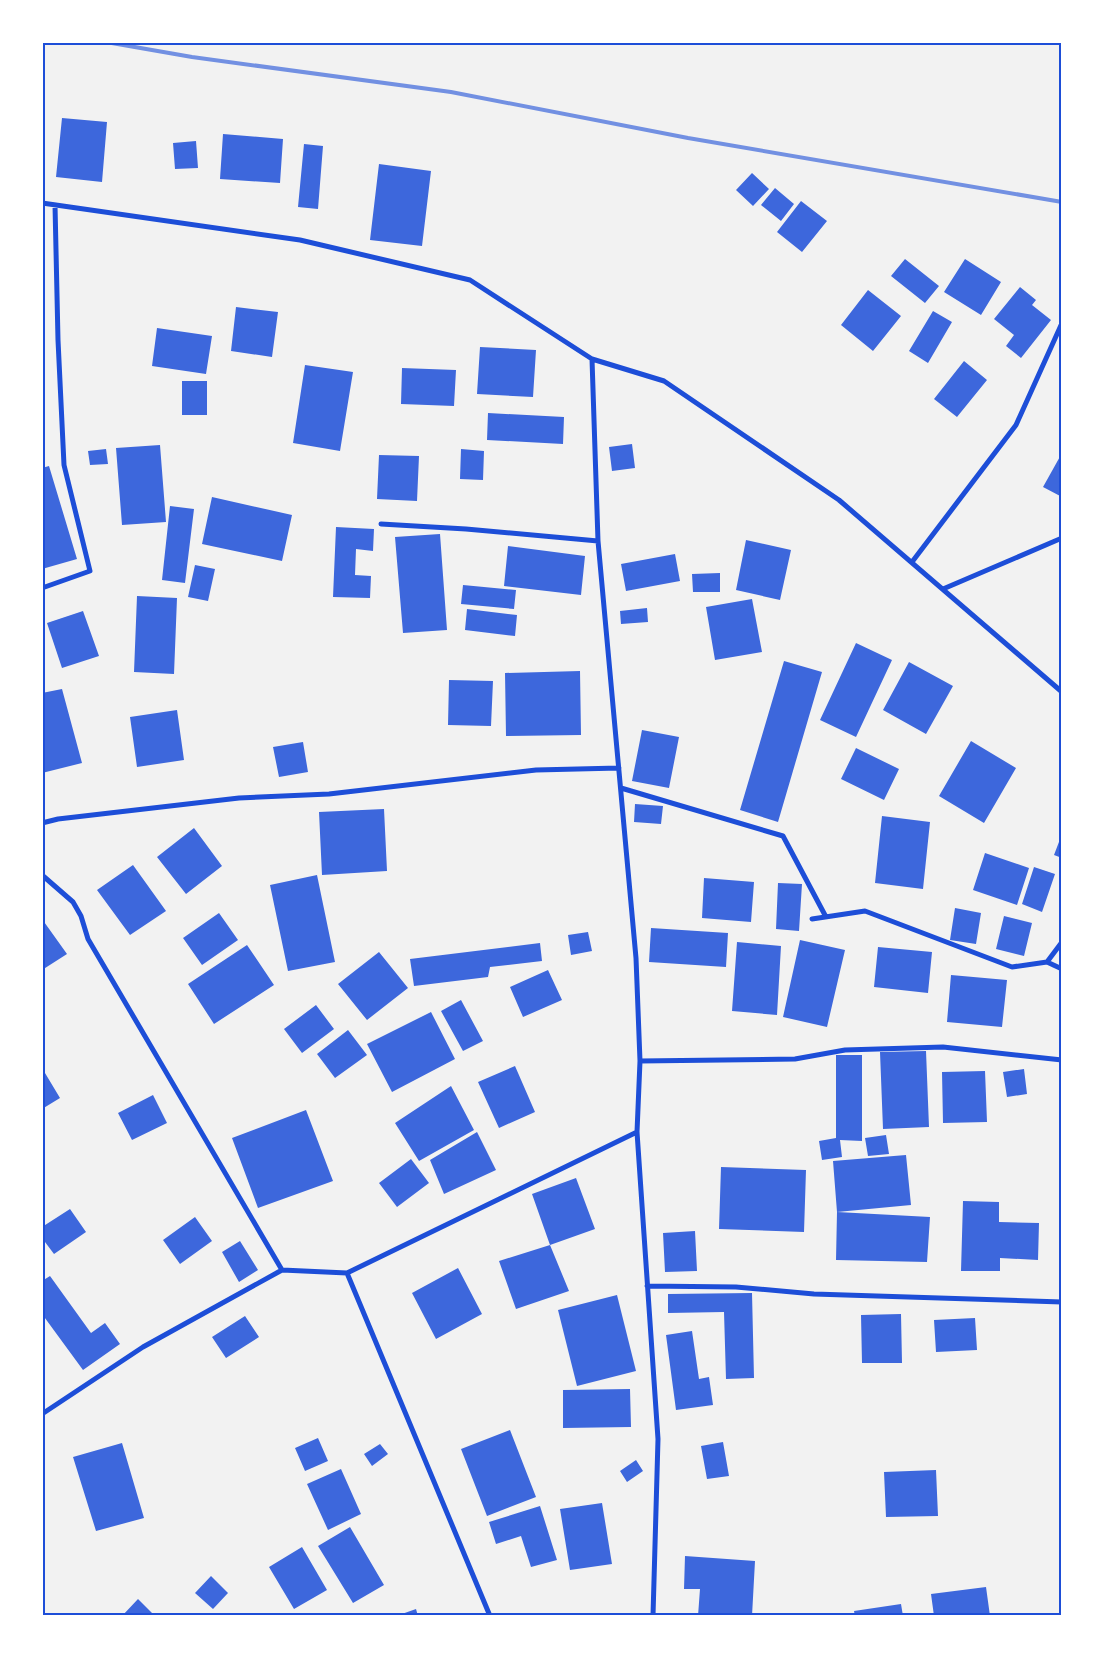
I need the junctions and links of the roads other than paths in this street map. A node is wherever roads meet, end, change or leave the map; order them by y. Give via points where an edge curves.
1 (42, 203) edge
2 (55, 205) junction
3 (1062, 323) edge
4 (592, 359) junction
5 (381, 524) dead end
6 (1062, 538) edge
7 (598, 541) junction
8 (912, 562) junction
9 (42, 588) edge
10 (943, 589) junction
11 (1062, 692) edge
12 (619, 768) junction
13 (620, 788) junction
14 (42, 823) edge
15 (42, 875) edge
16 (826, 917) junction
17 (812, 919) dead end
18 (1062, 942) edge
19 (1047, 962) junction
20 (1062, 969) edge
21 (640, 1060) junction
22 (1062, 1060) edge
23 (637, 1132) junction
24 (282, 1270) junction
25 (347, 1273) junction
26 (647, 1286) junction
27 (1062, 1302) edge
28 (42, 1414) edge
29 (490, 1616) edge
30 (653, 1616) edge

1 - 2 street
2 - 4 street via 300,240 470,280
2 - 9 street via 64,465 90,571
3 - 8 street via 1016,425
4 - 7 street
4 - 8 street via 664,381 839,500
5 - 7 street
6 - 10 street
7 - 12 street
8 - 10 street
10 - 11 street
12 - 13 street
12 - 14 street via 536,770 329,794 239,798
13 - 16 street via 783,836
13 - 21 street via 636,958
15 - 24 street via 73,902 88,939
16 - 17 street
16 - 19 street via 865,911 1012,968
18 - 19 street
19 - 20 street
21 - 22 street via 795,1059 845,1050 943,1047
21 - 23 street
23 - 25 street
23 - 26 street
24 - 25 street
24 - 28 street via 143,1347
25 - 29 street
26 - 27 street
26 - 30 street via 658,1440

